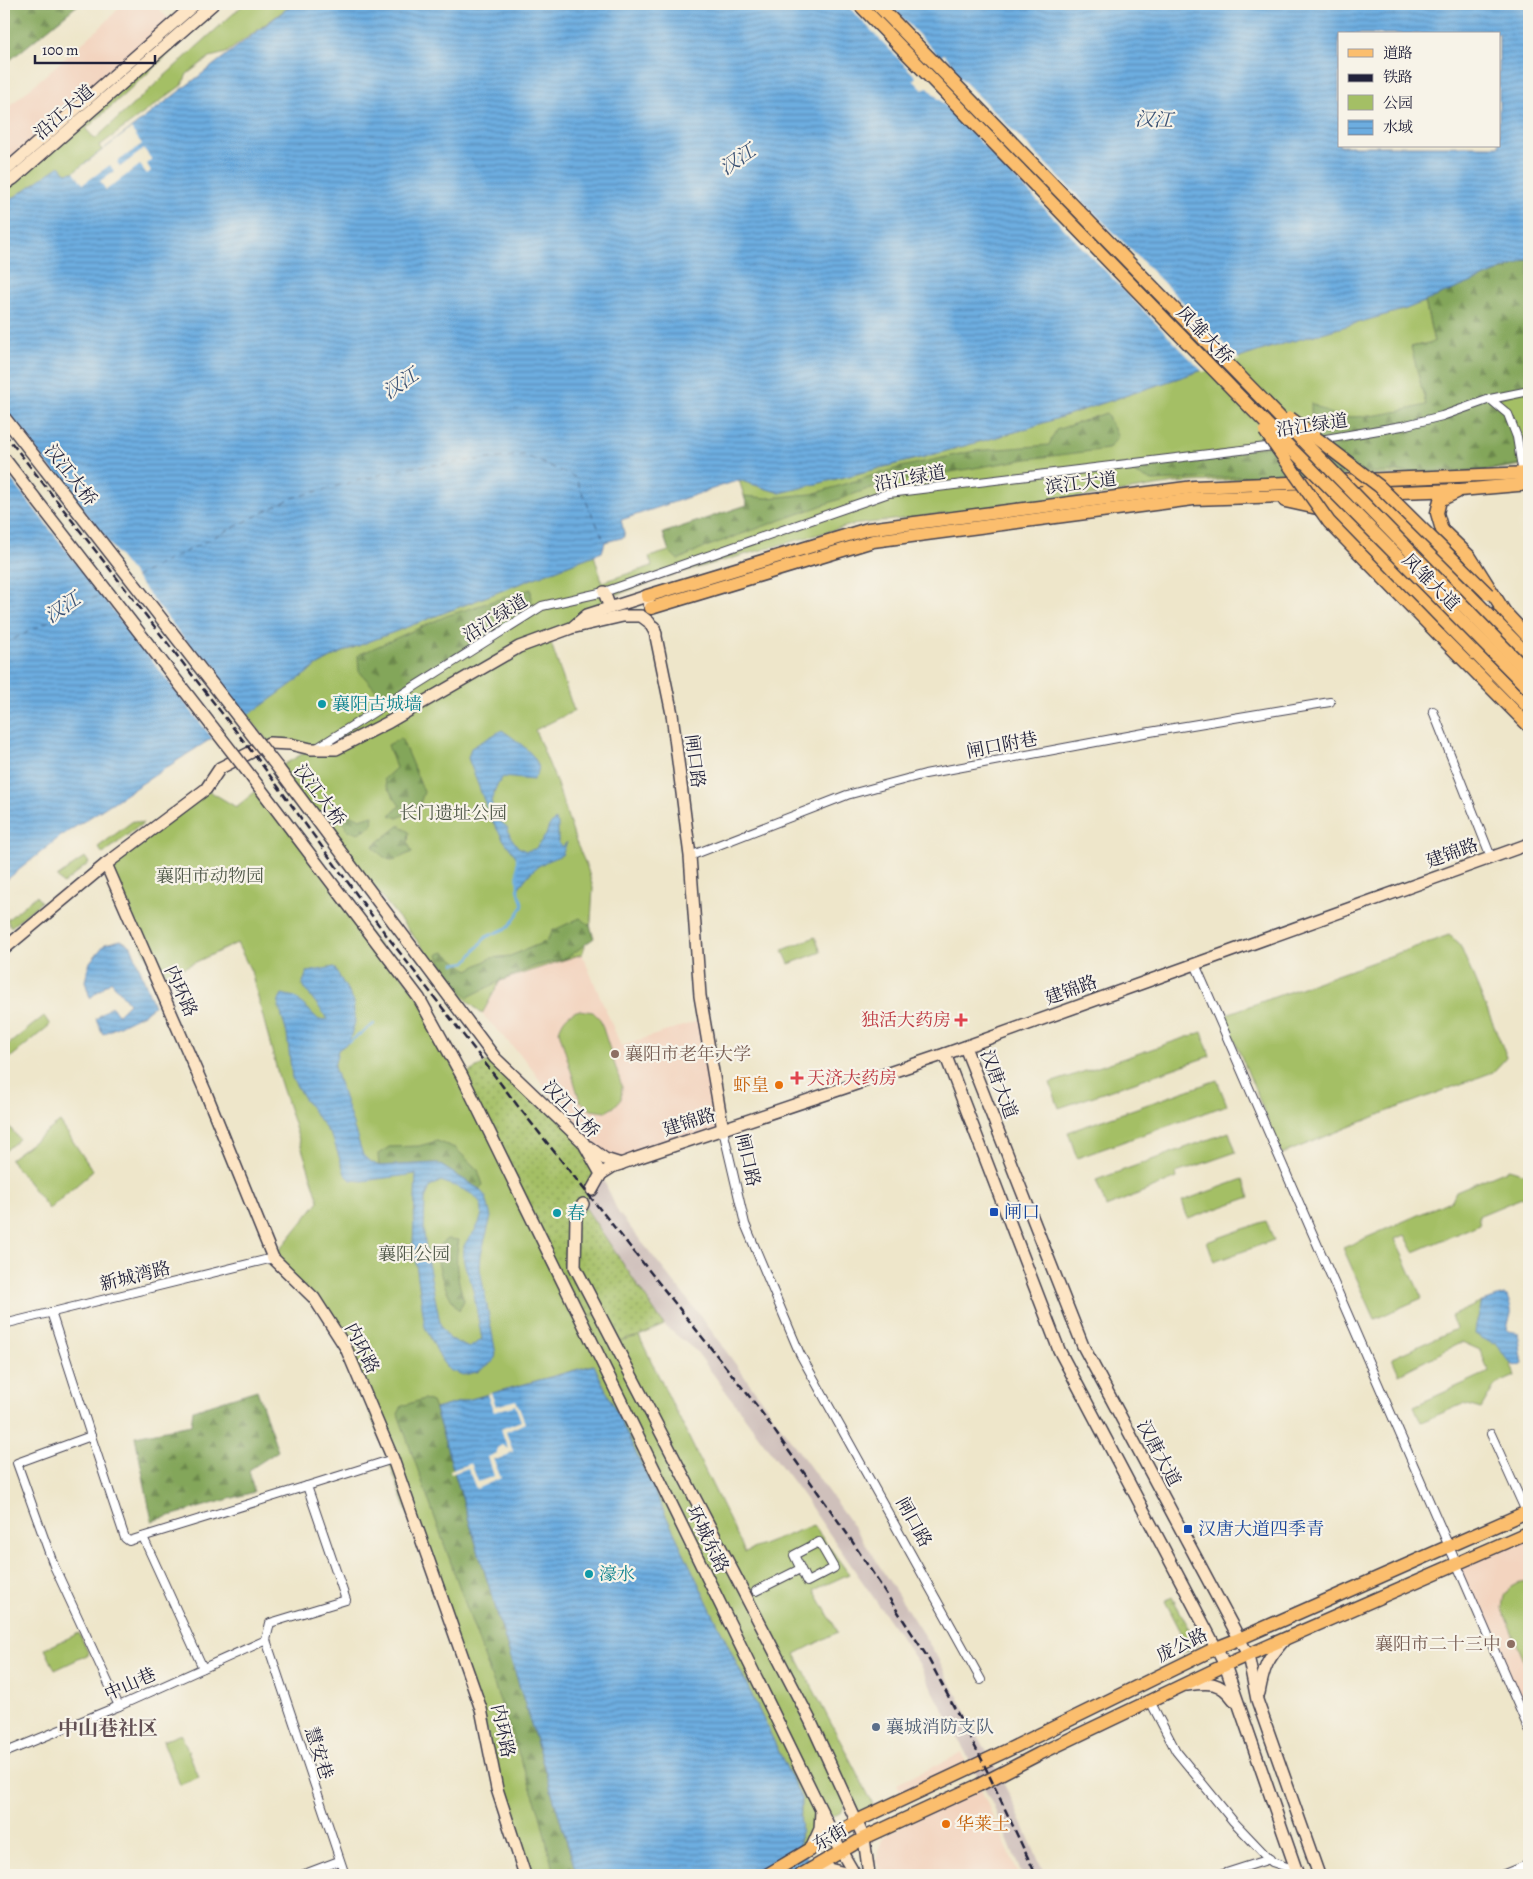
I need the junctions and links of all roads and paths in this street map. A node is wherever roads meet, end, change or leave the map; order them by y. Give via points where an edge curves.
1 (195, 4) edge
2 (213, 4) edge
3 (859, 4) edge
4 (877, 4) edge
5 (5, 170) edge
6 (4, 185) edge
7 (1256, 391) junction
8 (1529, 391) edge
9 (1490, 399) junction
10 (1245, 402) junction
11 (4, 417) edge
12 (4, 458) edge
13 (1527, 477) edge
14 (1357, 479) junction
15 (1307, 481) junction
16 (1460, 490) junction
17 (1370, 493) junction
18 (1320, 494) junction
19 (1253, 497) junction
20 (1365, 540) junction
21 (604, 592) junction
22 (647, 596) junction
23 (610, 608) junction
24 (651, 608) junction
25 (1504, 611) junction
26 (571, 628) junction
27 (656, 634) junction
28 (1529, 638) edge
29 (1529, 656) edge
30 (1529, 673) edge
31 (1529, 688) edge
32 (1330, 702) dead end
33 (1529, 708) edge
34 (1433, 711) dead end
35 (1529, 726) edge
36 (316, 749) junction
37 (1529, 844) edge
38 (690, 856) junction
39 (1491, 857) junction
40 (106, 864) junction
41 (4, 949) edge
42 (1195, 964) junction
43 (966, 1047) junction
44 (945, 1054) junction
45 (723, 1130) junction
46 (583, 1142) junction
47 (623, 1164) junction
48 (601, 1174) junction
49 (592, 1190) dead end
50 (583, 1204) dead end
51 (273, 1258) junction
52 (51, 1312) junction
53 (4, 1324) edge
54 (1491, 1434) dead end
55 (91, 1436) junction
56 (393, 1459) junction
57 (307, 1486) junction
58 (1528, 1514) edge
59 (1529, 1532) edge
60 (143, 1537) junction
61 (1449, 1546) junction
62 (1456, 1564) junction
63 (800, 1569) junction
64 (756, 1591) dead end
65 (1230, 1622) junction
66 (1261, 1630) junction
67 (1207, 1631) junction
68 (1286, 1638) junction
69 (1239, 1639) junction
70 (266, 1640) junction
71 (1216, 1648) junction
72 (1248, 1655) junction
73 (1189, 1661) junction
74 (1225, 1665) junction
75 (203, 1668) junction
76 (981, 1680) dead end
77 (1183, 1685) junction
78 (1258, 1700) junction
79 (1150, 1701) junction
80 (119, 1706) junction
81 (1240, 1708) junction
82 (1529, 1730) edge
83 (4, 1753) edge
84 (821, 1810) junction
85 (856, 1822) junction
86 (834, 1835) junction
87 (864, 1838) junction
88 (809, 1850) junction
89 (841, 1851) junction
90 (1270, 1859) junction
91 (339, 1861) junction
92 (1529, 1864) edge
93 (816, 1866) junction
94 (1297, 1872) edge
95 (302, 1875) edge
96 (345, 1875) edge
97 (525, 1875) edge
98 (767, 1875) edge
99 (801, 1875) edge
100 (846, 1875) edge
101 (855, 1875) edge
102 (869, 1875) edge
103 (1220, 1875) edge
104 (1319, 1875) edge
105 (1502, 1875) edge

1 - 5 main road, 沿江大道
2 - 6 main road, 沿江大道
3 - 10 main road, 凤雏大桥, bridge
4 - 7 main road, 凤雏大桥, bridge
7 - 25 main road, bridge via 1379,486
7 - 30 main road, 凤雏大桥, bridge
8 - 9 street, 沿江绿道
9 - 13 street via 1508,414
9 - 21 street, 沿江绿道 via 1442,416 1331,439 889,493
10 - 31 main road, 凤雏大桥, bridge
10 - 35 main road, bridge via 1329,522
11 - 46 main road, 汉江大桥, bridge via 278,768 495,1058
12 - 84 main road, 环城东路, bridge via 254,779 419,998 462,1076
13 - 14 main road, 滨江大道
13 - 16 main road, 滨江大道
14 - 15 main road, 滨江大道
14 - 17 main road, 凤雏大道
15 - 18 main road, 凤雏大道
15 - 22 main road, 滨江大道 via 1194,487 868,529
16 - 17 main road, 滨江大道
16 - 25 main road via 1440,500 1436,513 1442,530 1470,557
17 - 18 main road, 滨江大道
17 - 29 main road, 凤雏大道
18 - 19 main road, 滨江大道
18 - 20 main road, 凤雏大道
19 - 20 main road via 1317,508
19 - 24 main road, 滨江大道 via 1192,499 873,541
20 - 33 main road, 凤雏大道
21 - 23 main road
21 - 36 street, 沿江绿道 via 542,606
22 - 23 main road
22 - 24 main road, 闸口路
23 - 26 main road via 587,615
24 - 27 main road, 闸口路
25 - 28 main road
26 - 27 main road via 623,616 641,616
26 - 36 main road via 518,647 336,749
27 - 38 main road, 闸口路 via 672,714
32 - 38 street, 闸口附巷 via 925,774 848,795
34 - 39 street
36 - 40 main road via 269,743 220,768 206,789
37 - 39 main road, 建锦路
38 - 45 main road, 闸口路 via 700,996
39 - 42 main road, 建锦路
40 - 41 main road
40 - 51 main road, 内环路 via 206,1093
42 - 43 main road, 建锦路
42 - 61 street
43 - 44 main road, 建锦路
43 - 65 main road, 汉唐大道 via 1082,1346
44 - 45 main road, 建锦路
44 - 67 main road via 1060,1350
45 - 47 main road, 建锦路
45 - 76 street, 闸口路 via 745,1224 800,1354
46 - 47 main road via 605,1159
46 - 48 main road, 汉江大桥
47 - 48 main road, 建锦路
48 - 49 main road
50 - 85 main road, 环城东路 via 576,1216 575,1266 810,1720
51 - 52 street, 新城湾路
51 - 56 main road, 内环路 via 314,1298 346,1348
52 - 53 street, 新城湾路
52 - 55 street
54 - 58 street
55 - 60 street via 125,1538 130,1542
55 - 80 street via 17,1463 54,1566
56 - 57 street
56 - 97 main road, 内环路 via 481,1709 497,1789
57 - 60 street
57 - 70 street via 346,1600 270,1623
58 - 61 main road, 庞公路
59 - 62 main road, 庞公路
60 - 75 street
61 - 62 street
61 - 66 main road, 庞公路
62 - 68 main road, 庞公路
62 - 82 street
63 - 63 street via 806,1582 834,1568 819,1542 794,1555
63 - 64 street
65 - 66 main road via 1246,1631
65 - 69 main road, 汉唐大道
66 - 69 main road, 庞公路
67 - 71 main road
67 - 73 main road via 1206,1644
68 - 72 main road, 庞公路
68 - 78 main road via 1268,1659
69 - 71 main road, 庞公路
69 - 72 main road, 汉唐大道
70 - 75 street, 中山巷
70 - 91 street, 慧安巷
71 - 73 main road, 庞公路
71 - 74 main road
72 - 74 main road, 庞公路
72 - 78 main road, 汉唐大道
73 - 85 main road, 庞公路
74 - 77 main road, 庞公路
74 - 81 main road
75 - 80 street, 中山巷
77 - 79 main road, 庞公路
77 - 81 main road via 1207,1682 1222,1686
78 - 104 main road, 汉唐大道
79 - 87 main road, 庞公路
79 - 90 street via 1176,1751 1233,1821
80 - 83 street, 中山巷
81 - 94 main road
84 - 86 main road, 环城东路
84 - 88 main road via 820,1829
85 - 86 main road, 东街
85 - 87 main road, 环城东路
86 - 88 main road, 东街
86 - 89 main road, 环城东路
87 - 89 main road, 东街
87 - 102 main road, 环城东路
88 - 98 main road, 东街
89 - 93 main road, 东街
89 - 101 main road, 环城东路
90 - 94 street
90 - 103 street
91 - 95 street
91 - 96 street, 慧安巷
92 - 105 street
93 - 99 main road, 东街
93 - 100 main road

